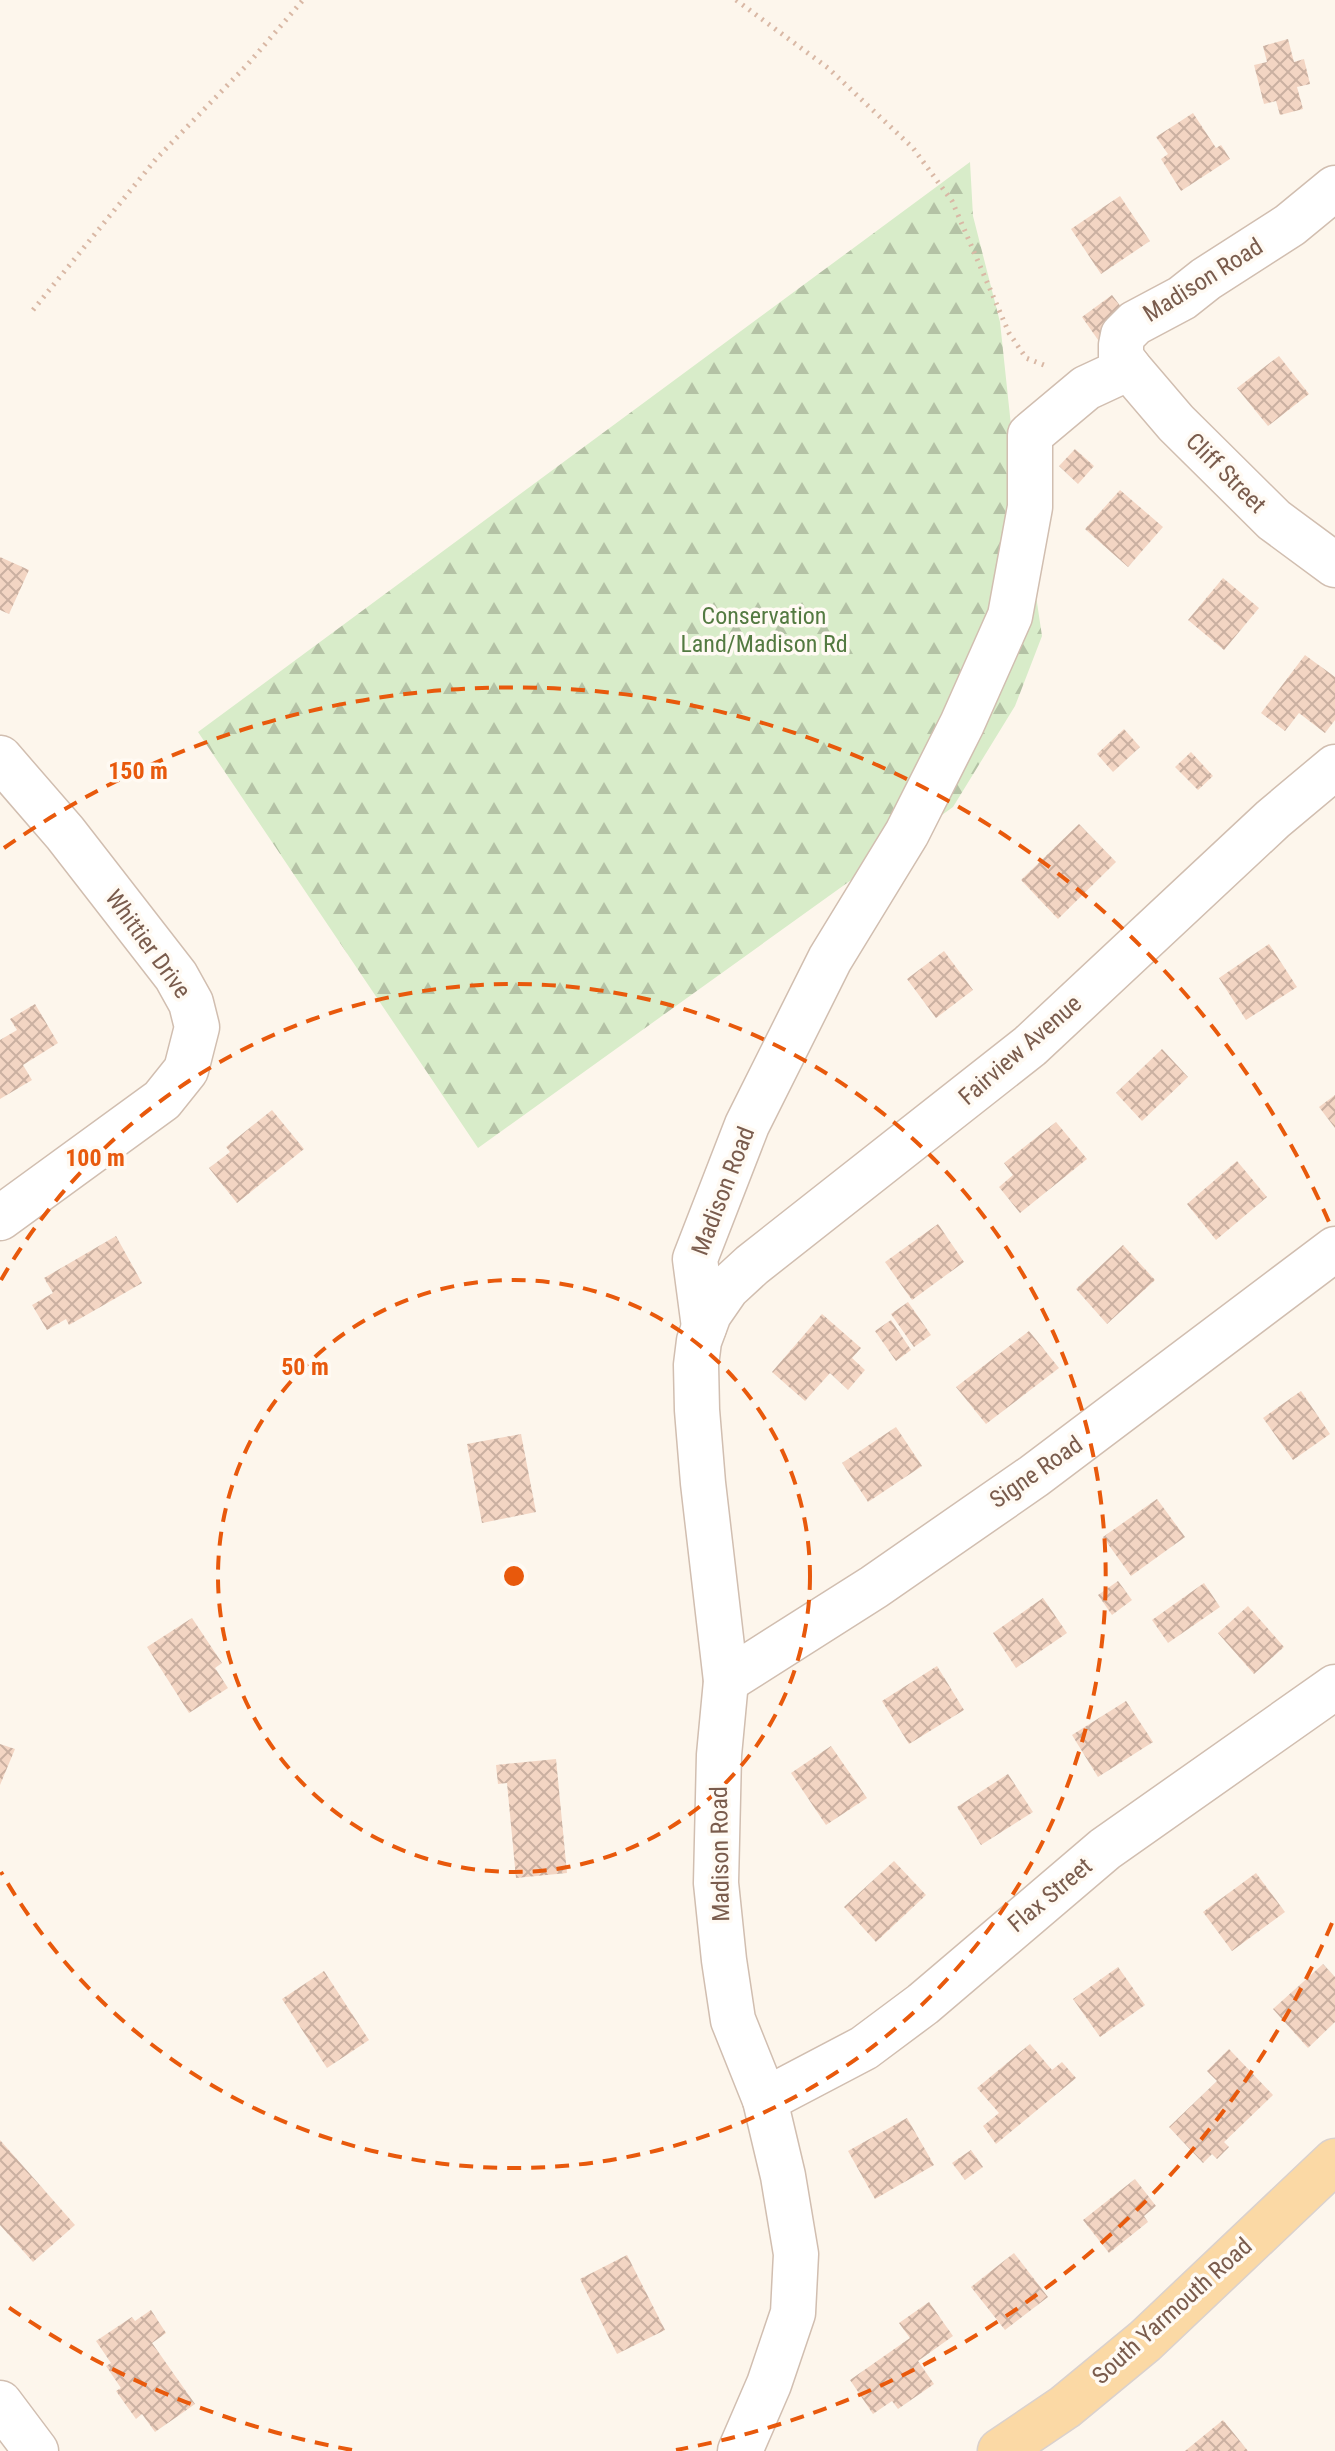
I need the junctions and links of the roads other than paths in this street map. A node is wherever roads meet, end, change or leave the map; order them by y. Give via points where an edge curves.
1 (1335, 188) edge
2 (1129, 368) junction
3 (1335, 565) edge
4 (0, 758) edge
5 (1335, 767) edge
6 (0, 1218) edge
7 (1335, 1249) edge
8 (704, 1327) junction
9 (726, 1681) junction
10 (1335, 1687) edge
11 (765, 2100) junction
12 (1335, 2161) edge
13 (0, 2403) edge
14 (36, 2451) edge
15 (740, 2451) edge
16 (1000, 2451) edge

1 - 2 street, Madison Road via 1182,298 1135,323 1121,345
2 - 3 street, Cliff Street via 1274,520
2 - 8 street, Madison Road via 1086,388 1030,435 1030,507 1010,616 907,833 830,959 747,1125 695,1259
4 - 6 street, Whittier Drive via 176,976 197,1027 186,1070 162,1100
5 - 8 street, Fairview Avenue via 1030,1046 752,1265 727,1288
7 - 9 street, Signe Road via 1034,1476
8 - 9 street, Madison Road via 696,1365 697,1410
9 - 11 street, Madison Road via 716,1883 733,2020
10 - 11 street, Flax Street via 1105,1849 864,2048
11 - 15 street, Madison Road via 796,2254 793,2313
12 - 16 main road, South Yarmouth Road via 1145,2341 1065,2407
13 - 14 street

